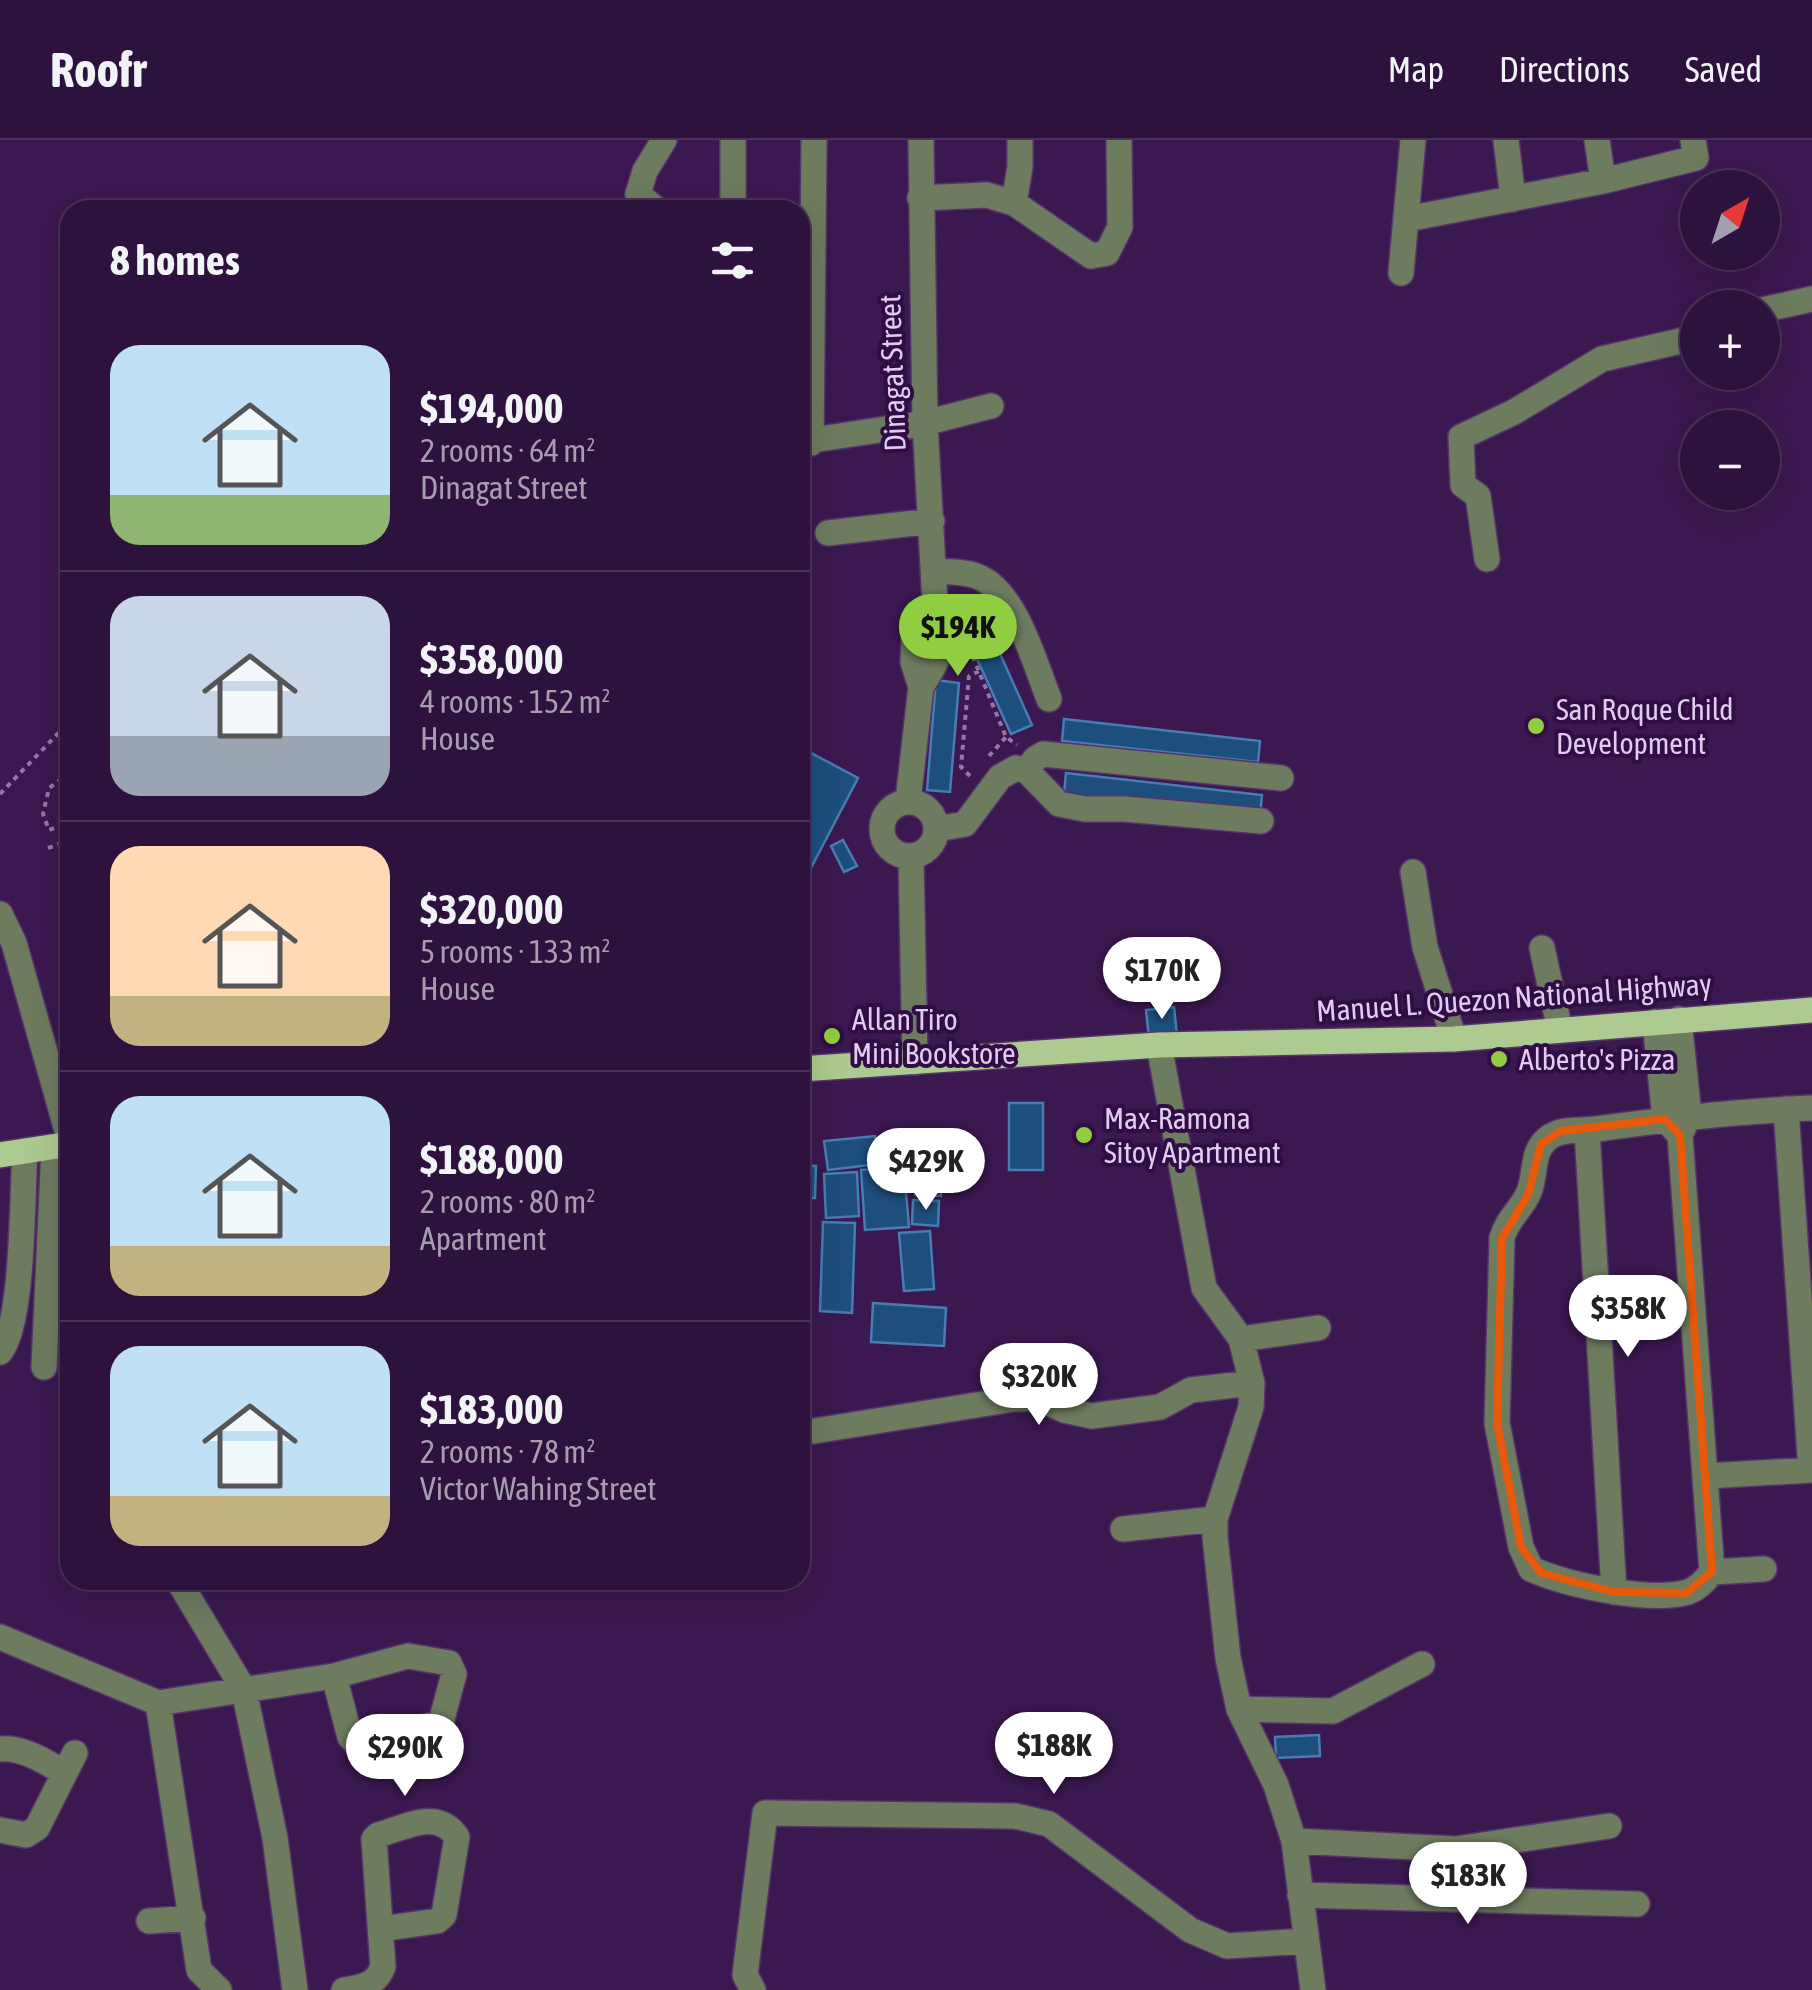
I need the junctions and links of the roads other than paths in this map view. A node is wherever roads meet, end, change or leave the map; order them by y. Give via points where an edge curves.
1 (664, 140) edge
2 (734, 140) edge
3 (814, 140) edge
4 (921, 140) edge
5 (1020, 140) edge
6 (1119, 140) edge
7 (1413, 140) edge
8 (1506, 140) edge
9 (1597, 140) edge
10 (1694, 140) edge
11 (1603, 181) junction
12 (920, 198) junction
13 (1514, 199) junction
14 (645, 200) edge
15 (733, 200) edge
16 (1014, 203) junction
17 (1408, 219) junction
18 (1401, 273) dead end
19 (810, 291) edge
20 (1812, 299) edge
21 (1780, 306) edge
22 (1680, 341) edge
23 (991, 406) dead end
24 (925, 423) junction
25 (810, 441) edge
26 (932, 522) junction
27 (828, 533) dead end
28 (1487, 560) dead end
29 (934, 571) junction
30 (1049, 699) dead end
31 (1031, 765) junction
32 (1282, 778) dead end
33 (908, 801) junction
34 (1262, 822) dead end
35 (937, 829) junction
36 (911, 857) junction
37 (1412, 872) dead end
38 (0, 914) edge
39 (1542, 948) dead end
40 (1812, 1010) edge
41 (1667, 1020) junction
42 (1560, 1030) junction
43 (1454, 1039) junction
44 (1158, 1046) junction
45 (915, 1062) junction
46 (810, 1068) edge
47 (1812, 1108) edge
48 (1786, 1109) junction
49 (60, 1124) edge
50 (1678, 1124) junction
51 (1588, 1130) junction
52 (60, 1145) edge
53 (12, 1153) edge
54 (60, 1197) edge
55 (1318, 1328) dead end
56 (1241, 1339) junction
57 (0, 1352) edge
58 (44, 1367) dead end
59 (1252, 1383) junction
60 (814, 1430) dead end
61 (1811, 1470) edge
62 (1707, 1476) junction
63 (1215, 1520) junction
64 (1124, 1529) dead end
65 (1764, 1568) dead end
66 (1712, 1572) junction
67 (184, 1590) edge
68 (1614, 1592) junction
69 (0, 1637) edge
70 (1422, 1664) dead end
71 (334, 1676) junction
72 (244, 1690) junction
73 (158, 1703) junction
74 (1240, 1709) junction
75 (0, 1750) edge
76 (1608, 1826) dead end
77 (0, 1830) edge
78 (1294, 1841) junction
79 (1300, 1895) junction
80 (1637, 1904) dead end
81 (194, 1918) junction
82 (150, 1922) dead end
83 (381, 1929) junction
84 (1306, 1941) junction
85 (361, 1988) edge
86 (219, 1990) edge
87 (294, 1990) edge
88 (753, 1990) edge
89 (1313, 1990) edge

1 - 14 street via 638,194
2 - 15 street
3 - 19 street
4 - 12 street, Dinagat Street
5 - 16 street
6 - 16 street via 1120,227 1108,253 1090,256
7 - 17 street
8 - 13 street
9 - 11 street
10 - 11 street via 1696,158
11 - 13 street
12 - 16 street via 988,195
12 - 24 street, Dinagat Street
13 - 17 street
17 - 18 street
20 - 21 street
22 - 28 street via 1602,359 1461,437 1463,485 1478,496
23 - 24 street
24 - 25 street
24 - 26 street, Dinagat Street
26 - 27 street
26 - 29 street, Dinagat Street
29 - 30 street via 976,575 993,584 1020,628
29 - 33 street, Dinagat Street via 934,603 916,631 912,662 920,687
31 - 32 street via 1043,754
31 - 34 street via 1059,804
31 - 35 street via 1000,777 965,824
33 - 35 street via 930,811
33 - 36 street via 886,813 882,831 890,849
35 - 36 street via 931,846
36 - 45 street
37 - 43 street
38 - 49 street via 14,942
39 - 42 street
40 - 41 main road, Manuel L. Quezon National Highway
41 - 42 main road, Manuel L. Quezon National Highway
41 - 50 street
42 - 43 main road, Manuel L. Quezon National Highway
43 - 44 main road, Manuel L. Quezon National Highway
44 - 45 main road, Manuel L. Quezon National Highway
44 - 56 street via 1204,1288
45 - 46 main road, Manuel L. Quezon National Highway
47 - 48 street
48 - 50 street
48 - 61 street
50 - 51 street
50 - 62 street
51 - 68 street
51 - 68 street via 1562,1131 1541,1144 1528,1195 1506,1223 1497,1423 1525,1562 1541,1574
52 - 53 main road
53 - 57 street via 16,1295
54 - 58 street
55 - 56 street
56 - 59 street
59 - 60 street via 1191,1390 1160,1407 1092,1416 1038,1398 1014,1399
59 - 63 street via 1251,1408
61 - 62 street
62 - 66 street
63 - 64 street
63 - 74 street via 1228,1658
65 - 66 street
66 - 68 street via 1686,1593
67 - 72 street
69 - 73 street
70 - 74 street via 1333,1711
71 - 71 street via 408,1656 449,1662 454,1674 441,1722 368,1746 350,1737
71 - 72 street
72 - 73 street
72 - 87 street via 275,1838
73 - 81 street
74 - 78 street
75 - 77 street via 69,1763 32,1833
76 - 78 street via 1456,1849
78 - 79 street
79 - 80 street
79 - 84 street
81 - 82 street
81 - 86 street via 200,1970
83 - 83 street via 444,1915 457,1837 448,1824 435,1819 374,1839
83 - 85 street via 383,1967
84 - 88 street via 1227,1946 1190,1930 1049,1824 1015,1816 765,1813 744,1975
84 - 89 street

